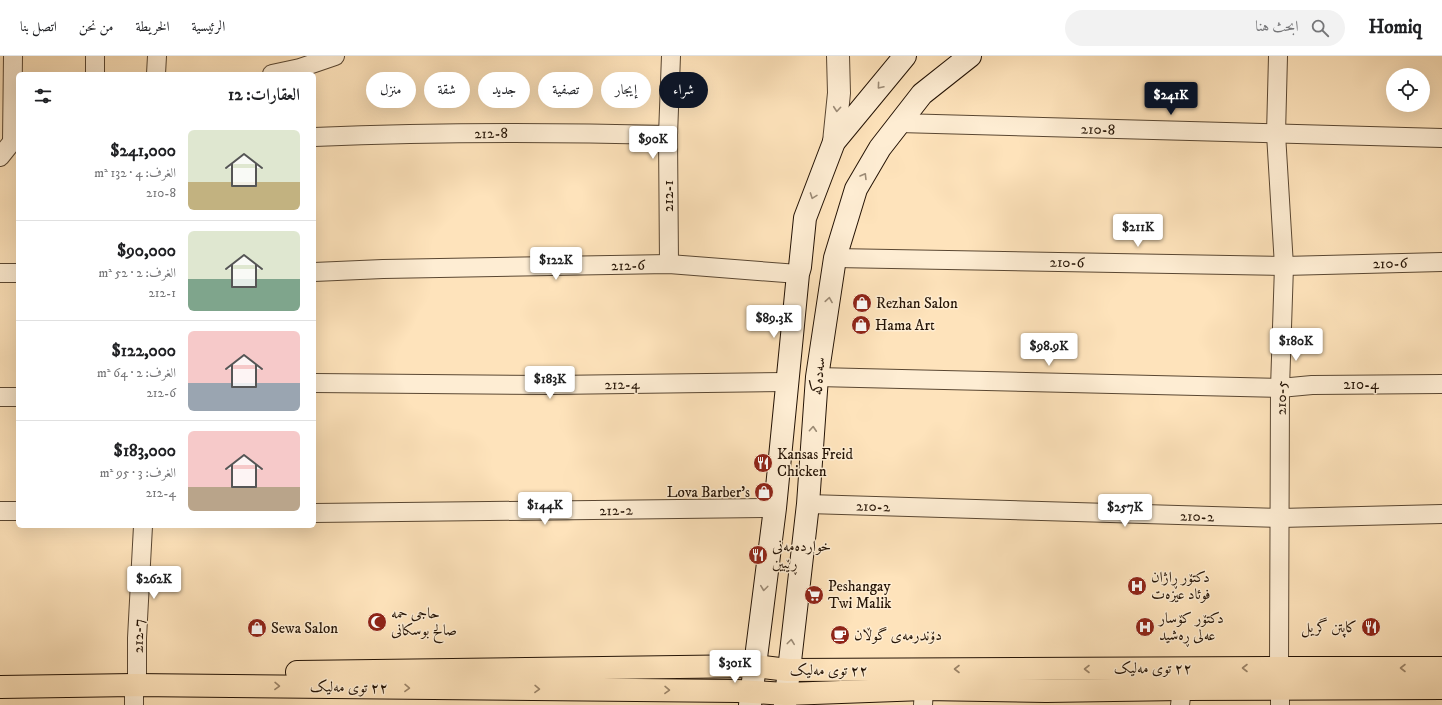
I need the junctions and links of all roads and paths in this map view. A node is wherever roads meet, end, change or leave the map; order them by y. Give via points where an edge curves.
1 (13, 56) edge
2 (95, 56) edge
3 (157, 56) edge
4 (335, 56) edge
5 (671, 56) edge
6 (838, 56) edge
7 (905, 56) edge
8 (970, 56) edge
9 (1278, 56) edge
10 (301, 66) edge
11 (94, 72) edge
12 (156, 72) edge
13 (279, 72) edge
14 (899, 124) junction
15 (1276, 134) junction
16 (668, 135) junction
17 (316, 137) edge
18 (1442, 138) edge
19 (15, 142) edge
20 (834, 142) junction
21 (0, 157) edge
22 (835, 258) junction
23 (1442, 262) edge
24 (669, 264) junction
25 (1284, 266) junction
26 (316, 272) edge
27 (0, 273) edge
28 (16, 273) edge
29 (798, 274) junction
30 (817, 377) junction
31 (787, 382) junction
32 (316, 383) edge
33 (1442, 384) edge
34 (1280, 388) junction
35 (0, 397) edge
36 (16, 397) edge
37 (808, 504) junction
38 (775, 508) junction
39 (0, 511) edge
40 (16, 511) edge
41 (316, 513) edge
42 (1442, 514) edge
43 (1280, 518) junction
44 (144, 528) edge
45 (754, 666) junction
46 (1442, 668) edge
47 (788, 670) junction
48 (0, 674) edge
49 (0, 687) edge
50 (1280, 687) edge
51 (135, 688) edge
52 (1442, 688) edge
53 (923, 697) edge
54 (1181, 697) edge
55 (751, 698) edge
56 (1045, 698) edge
57 (785, 700) edge

1 - 19 street
2 - 11 street
3 - 12 street
4 - 10 street
5 - 16 street, 212-1
6 -> 20 main road via 839,93
7 -> 20 main road
8 - 14 main road, سەدەکە via 922,94
9 - 15 street, 210-5
10 - 13 street
14 - 15 street, 210-8
22 -> 14 main road, سەدەکە via 856,188 880,148
15 - 18 street, 210-8
15 - 25 street, 210-5
16 - 17 street, 212-8 via 546,132
16 - 24 street, 212-1
19 - 21 street
20 -> 29 main road via 805,218
22 - 25 street, 210-6
30 -> 22 main road, سەدەکە
23 - 25 street, 210-6
24 - 26 street, 212-6
24 - 29 street, 212-6
25 - 34 street, 210-5
27 - 28 street
29 - 31 main road
30 - 34 street, 210-4
37 -> 30 main road, سەدەکە
31 - 32 street, 212-4 via 560,385
31 - 38 main road
33 - 34 street, 210-4 via 1312,385
34 - 43 street, 210-5
35 - 36 street
37 - 43 street, 210-2
47 -> 37 main road, سەدەکە
38 - 41 street, 212-2
38 -> 45 main road
39 - 40 street
42 - 43 street, 210-2
43 - 50 street, 210-5
44 - 51 street, 212-7
45 - 47 main road, ٢٢ توی مەلیک
45 - 51 main road, ٢٢ توی مەلیک
45 - 55 main road
46 -> 50 main road, ٢٢ توی مەلیک
50 -> 47 main road, ٢٢ توی مەلیک
47 - 57 main road, سەدەکە
48 - 51 main road, ٢٢ توی مەلیک
49 - 51 main road, ٢٢ توی مەلیک
50 - 52 main road, ٢٢ توی مەلیک
50 - 54 main road, ٢٢ توی مەلیک
51 -> 55 main road, ٢٢ توی مەلیک
53 - 56 main road, ٢٢ توی مەلیک
53 - 57 main road, ٢٢ توی مەلیک
54 - 56 main road, ٢٢ توی مەلیک
55 - 57 main road, ٢٢ توی مەلیک

